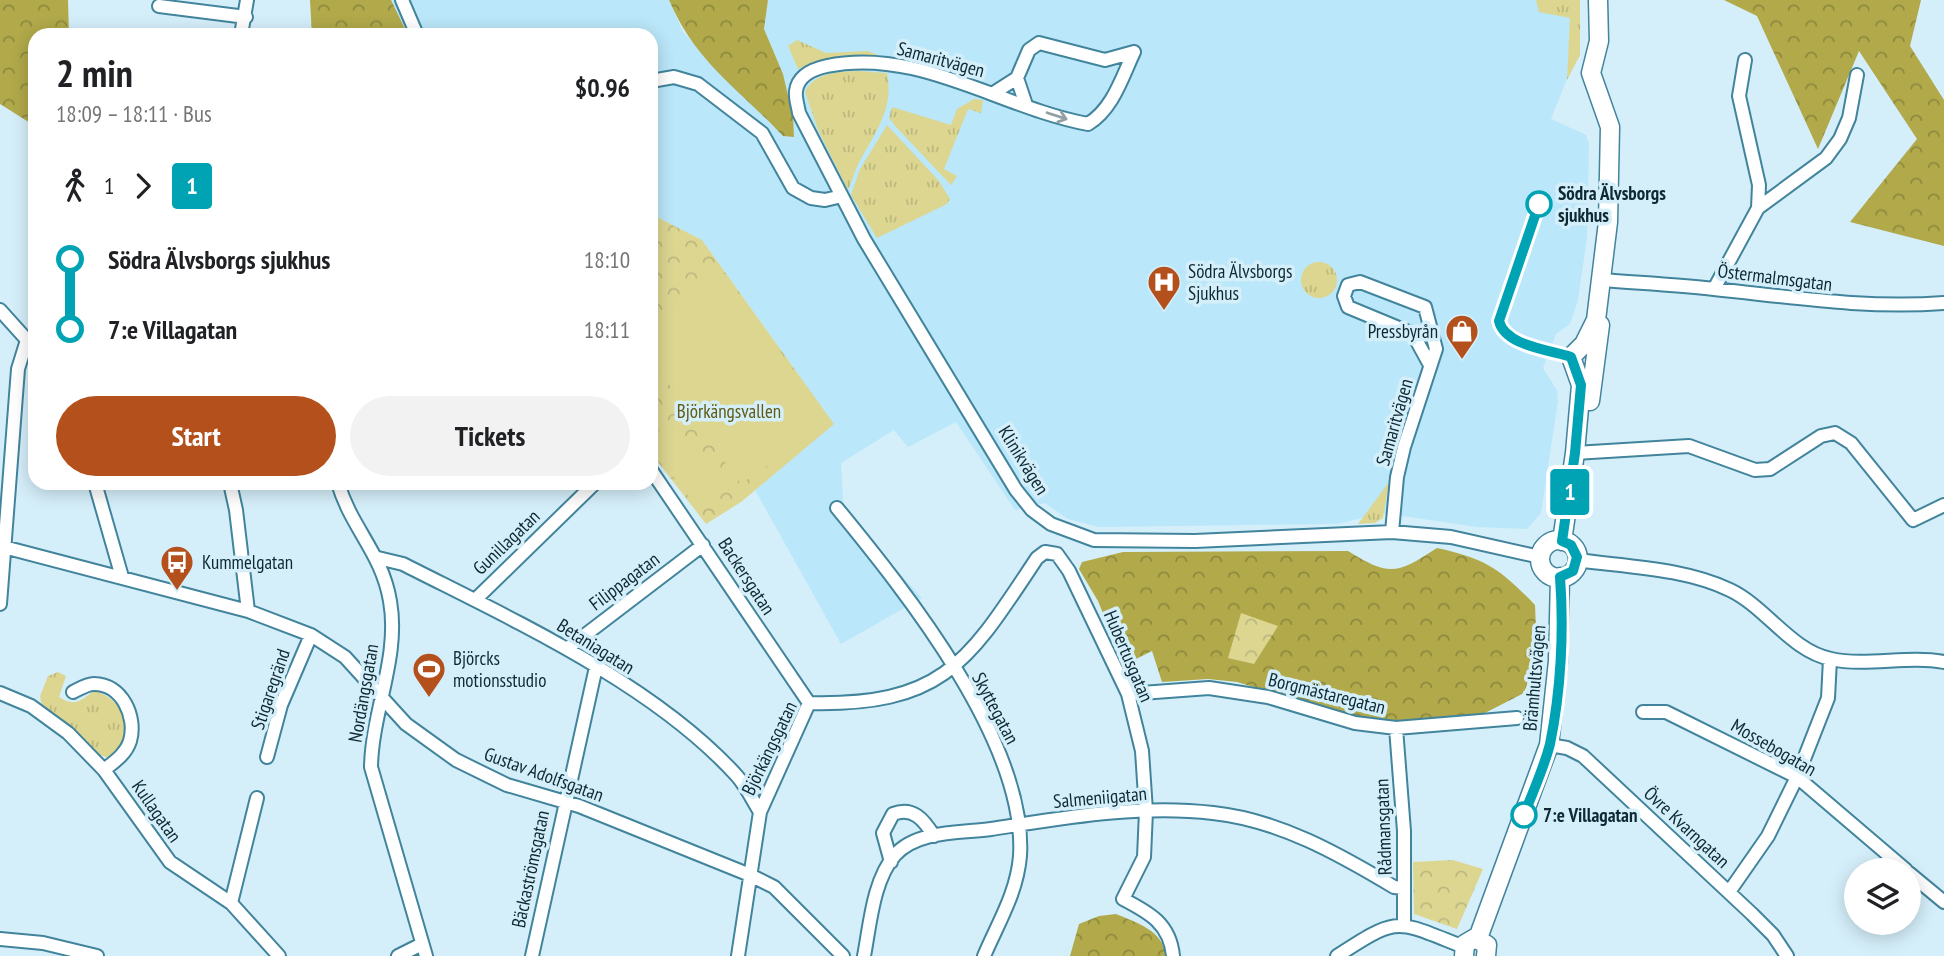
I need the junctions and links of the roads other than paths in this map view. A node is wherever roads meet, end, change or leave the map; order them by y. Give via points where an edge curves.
1 (247, 0) edge
2 (402, 0) edge
3 (1598, 0) edge
4 (159, 6) dead end
5 (246, 17) junction
6 (243, 28) edge
7 (414, 28) edge
8 (1105, 60) junction
9 (1745, 60) dead end
10 (1857, 75) dead end
11 (1017, 78) junction
12 (658, 80) edge
13 (1117, 87) junction
14 (992, 94) junction
15 (1026, 106) junction
16 (842, 196) junction
17 (1758, 208) junction
18 (1602, 280) junction
19 (1714, 289) junction
20 (1944, 303) edge
21 (0, 310) edge
22 (1429, 315) junction
23 (28, 334) edge
24 (1413, 334) junction
25 (28, 347) edge
26 (1430, 365) junction
27 (1576, 450) junction
28 (658, 480) edge
29 (97, 490) edge
30 (232, 490) edge
31 (341, 490) edge
32 (588, 490) edge
33 (1944, 505) edge
34 (836, 508) dead end
35 (1392, 532) junction
36 (1562, 541) junction
37 (703, 545) junction
38 (2, 547) edge
39 (1540, 557) junction
40 (378, 558) junction
41 (1577, 561) junction
42 (122, 577) junction
43 (1560, 577) junction
44 (475, 600) junction
45 (0, 604) edge
46 (248, 611) junction
47 (311, 635) junction
48 (568, 648) junction
49 (1830, 659) junction
50 (1944, 662) edge
51 (596, 667) junction
52 (953, 669) junction
53 (73, 692) dead end
54 (0, 693) edge
55 (1128, 694) junction
56 (382, 696) junction
57 (809, 703) junction
58 (1643, 712) dead end
59 (1517, 718) dead end
60 (1396, 728) junction
61 (1549, 745) junction
62 (267, 757) dead end
63 (104, 770) junction
64 (1797, 778) junction
65 (257, 798) dead end
66 (564, 802) junction
67 (1146, 811) junction
68 (760, 812) junction
69 (1020, 825) junction
70 (933, 836) junction
71 (1892, 858) edge
72 (891, 862) junction
73 (750, 875) junction
74 (1921, 883) edge
75 (1405, 888) junction
76 (1729, 892) junction
77 (1944, 902) edge
78 (231, 903) junction
79 (1404, 925) junction
80 (0, 939) edge
81 (1469, 947) edge
82 (424, 950) edge
83 (97, 956) edge
84 (279, 956) edge
85 (398, 956) edge
86 (532, 956) edge
87 (738, 956) edge
88 (843, 956) edge
89 (864, 956) edge
90 (984, 956) edge
91 (1172, 956) edge
92 (1337, 956) edge
93 (1487, 956) edge
94 (1787, 956) edge

1 - 5 street
2 - 7 street
3 - 18 street via 1599,41 1592,81 1610,127 1611,170
4 - 5 street
5 - 6 street
8 - 11 street, Samaritvägen via 1039,43 1030,50
8 - 13 street
8 - 13 street, Samaritvägen via 1133,52
9 - 17 street via 1739,96 1759,185
10 - 17 street via 1849,118 1826,158
11 - 14 street, Samaritvägen
11 - 15 street
12 - 16 street via 674,77 698,84 762,133 793,188 811,198
15 -> 13 street, Samaritvägen via 1088,124 1100,117
14 - 15 street, Samaritvägen
14 - 16 street, Samaritvägen via 900,65 848,62 811,70 796,91 799,113
16 - 35 street, Klinikvägen via 1016,490 1051,524 1094,540 1136,542
17 - 19 street
18 - 19 street, Östermalmsgatan
18 - 27 street via 1585,435
19 - 20 street, Östermalmsgatan via 1841,305
21 - 23 street
22 - 24 street
22 - 24 street via 1425,307 1360,282 1348,285 1344,296 1349,307
22 - 26 street, Samaritvägen via 1436,349
24 - 26 street, Samaritvägen
25 - 38 street via 18,369
26 - 35 street, Samaritvägen via 1399,467
27 - 33 street via 1689,446 1755,470 1770,469 1821,436 1835,433 1851,443 1913,520
27 - 36 street
28 - 37 street, Backersgatan
29 - 42 street
30 - 46 street
31 - 40 street, Nordängsgatan
32 - 44 street, Gunillagatan
34 - 52 street, Skyttegatan via 905,590
35 - 39 street, Klinikvägen via 1451,537
36 - 39 street via 1548,543
36 - 41 street via 1573,548
37 - 48 street, Filippagatan
37 - 57 street, Backersgatan
38 - 42 street, Gustav Adolfsgatan
38 - 45 street
39 - 43 street via 1547,573
40 - 44 street, Betaniagatan via 403,564
40 - 56 street, Nordängsgatan via 390,602 392,648
41 - 43 street via 1573,571
41 - 49 street via 1676,574 1729,590 1762,610 1797,642
42 - 46 street, Gustav Adolfsgatan
43 - 61 street, Brämhultsvägen via 1558,662
44 - 48 street, Betaniagatan
46 - 47 street, Gustav Adolfsgatan
47 - 56 street, Gustav Adolfsgatan via 345,657
47 - 62 street, Stigaregränd via 285,694
48 - 51 street, Betaniagatan
49 - 50 street
49 - 64 street via 1828,698
51 - 66 street, Bäckaströmsgatan
51 - 68 street, Betaniagatan via 709,749 738,777
52 - 55 street, Hubertusgatan via 1045,552 1057,554 1069,571
52 - 57 street, Björkängsgatan via 925,686 890,698
52 - 69 street, Skyttegatan via 988,728 1009,777
53 - 63 street via 86,685 104,686 129,709 130,744
54 - 63 street, Kullagatan via 31,706 57,725
55 - 60 street, Borgmästaregatan via 1209,688 1268,697 1355,723
55 - 67 street, Hubertusgatan via 1142,751
56 - 66 street, Gustav Adolfsgatan via 414,730 456,760 508,785
56 - 82 street, Nordängsgatan via 372,735 372,767
57 - 68 street, Björkängsgatan
58 - 64 street, Mossebogatan via 1666,712
59 - 60 street, Borgmästaregatan
60 - 75 street, Rådmansgatan
61 - 76 street, Övre Kvarngatan via 1583,756
61 - 81 street, Brämhultsvägen
63 - 78 street, Kullagatan via 170,862
64 - 71 street, Mossebogatan
64 - 76 street via 1768,836
65 - 78 street
66 - 73 street, Gustav Adolfsgatan
66 - 86 street, Bäckaströmsgatan
67 - 69 street, Salmeniigatan
67 - 75 street, Salmeniigatan via 1214,813 1280,830 1394,887
67 - 91 street, Hubertusgatan via 1144,857 1123,899 1167,930
68 - 73 street, Björkängsgatan
69 - 70 street, Salmeniigatan
69 - 90 street, Skyttegatan via 1020,859 1012,896
70 - 72 street, Salmeniigatan via 910,844
70 - 72 street via 911,812 892,814 883,833
72 - 89 street via 878,894
73 - 87 street, Björkängsgatan
73 - 88 street, Gustav Adolfsgatan via 774,887
74 - 77 street, Mossebogatan
75 - 79 street, Rådmansgatan
76 - 94 street, Övre Kvarngatan via 1773,935
78 - 84 street, Kullagatan
79 - 81 street
79 - 92 street via 1387,925
80 - 83 street
81 - 93 street via 1487,945
82 - 85 street

